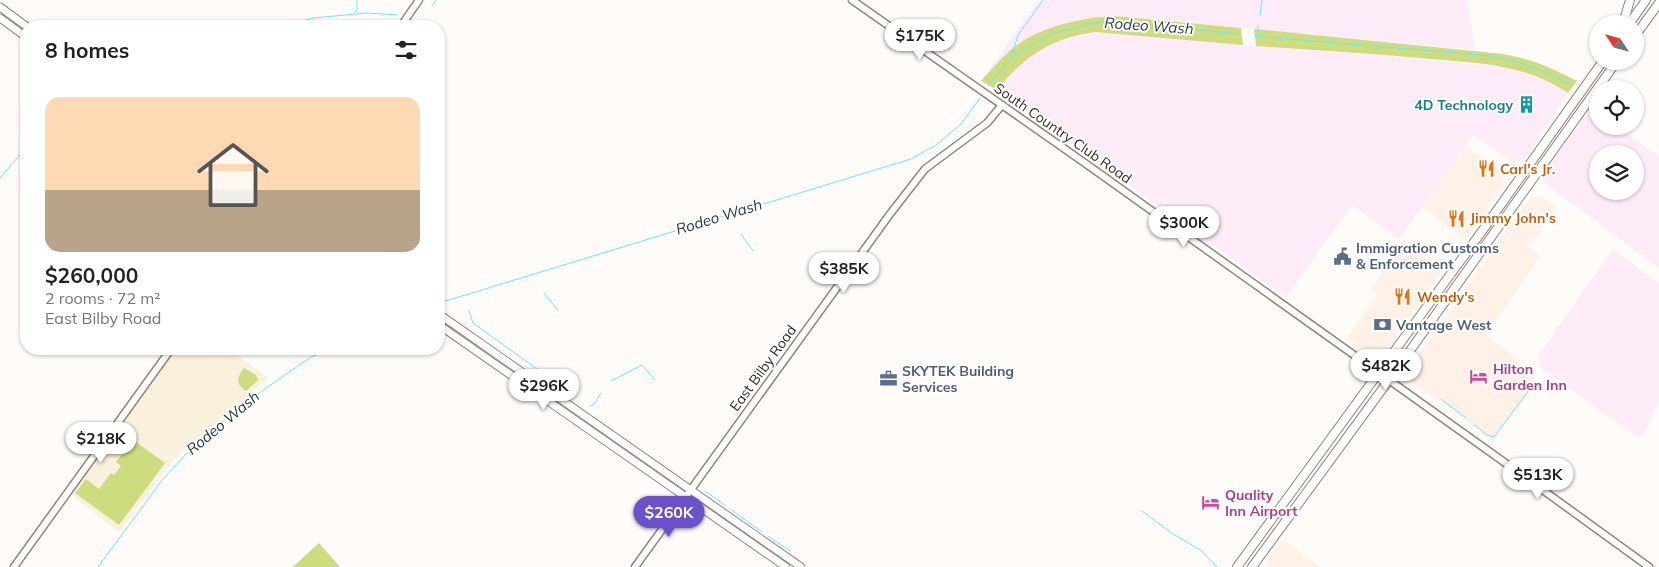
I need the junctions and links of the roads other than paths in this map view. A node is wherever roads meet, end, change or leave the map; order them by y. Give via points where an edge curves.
1 (419, 0) edge
2 (852, 0) edge
3 (1630, 0) edge
4 (1646, 0) edge
5 (1659, 3) edge
6 (0, 7) edge
7 (1626, 15) edge
8 (1635, 15) edge
9 (0, 18) edge
10 (405, 20) edge
11 (20, 22) edge
12 (1644, 24) edge
13 (20, 33) edge
14 (1596, 70) edge
15 (1611, 70) edge
16 (1002, 105) junction
17 (1522, 176) junction
18 (1531, 182) junction
19 (445, 318) edge
20 (445, 329) edge
21 (167, 355) edge
22 (1379, 373) junction
23 (1389, 380) junction
24 (1305, 474) junction
25 (1315, 481) junction
26 (688, 494) junction
27 (1245, 564) edge
28 (14, 567) edge
29 (635, 567) edge
30 (786, 567) edge
31 (801, 567) edge
32 (1649, 567) edge

1 - 10 street
2 - 16 street, South Country Club Road
3 - 7 main road
4 - 8 main road
5 - 12 main road
6 - 11 main road
9 - 13 main road
14 - 17 main road
15 - 18 main road
16 - 22 street, South Country Club Road
16 - 26 street, East Bilby Road via 988,123 924,171 885,220
17 - 18 main road
17 - 22 main road
18 - 23 main road
19 - 26 main road
20 - 26 main road
21 - 28 street
22 - 23 street, South Country Club Road
22 - 24 main road
23 - 25 main road
23 - 32 street, South Country Club Road
24 - 25 main road
24 - 27 main road
25 - 27 main road
26 - 29 street, East Bilby Road
26 - 30 main road
26 - 31 main road

